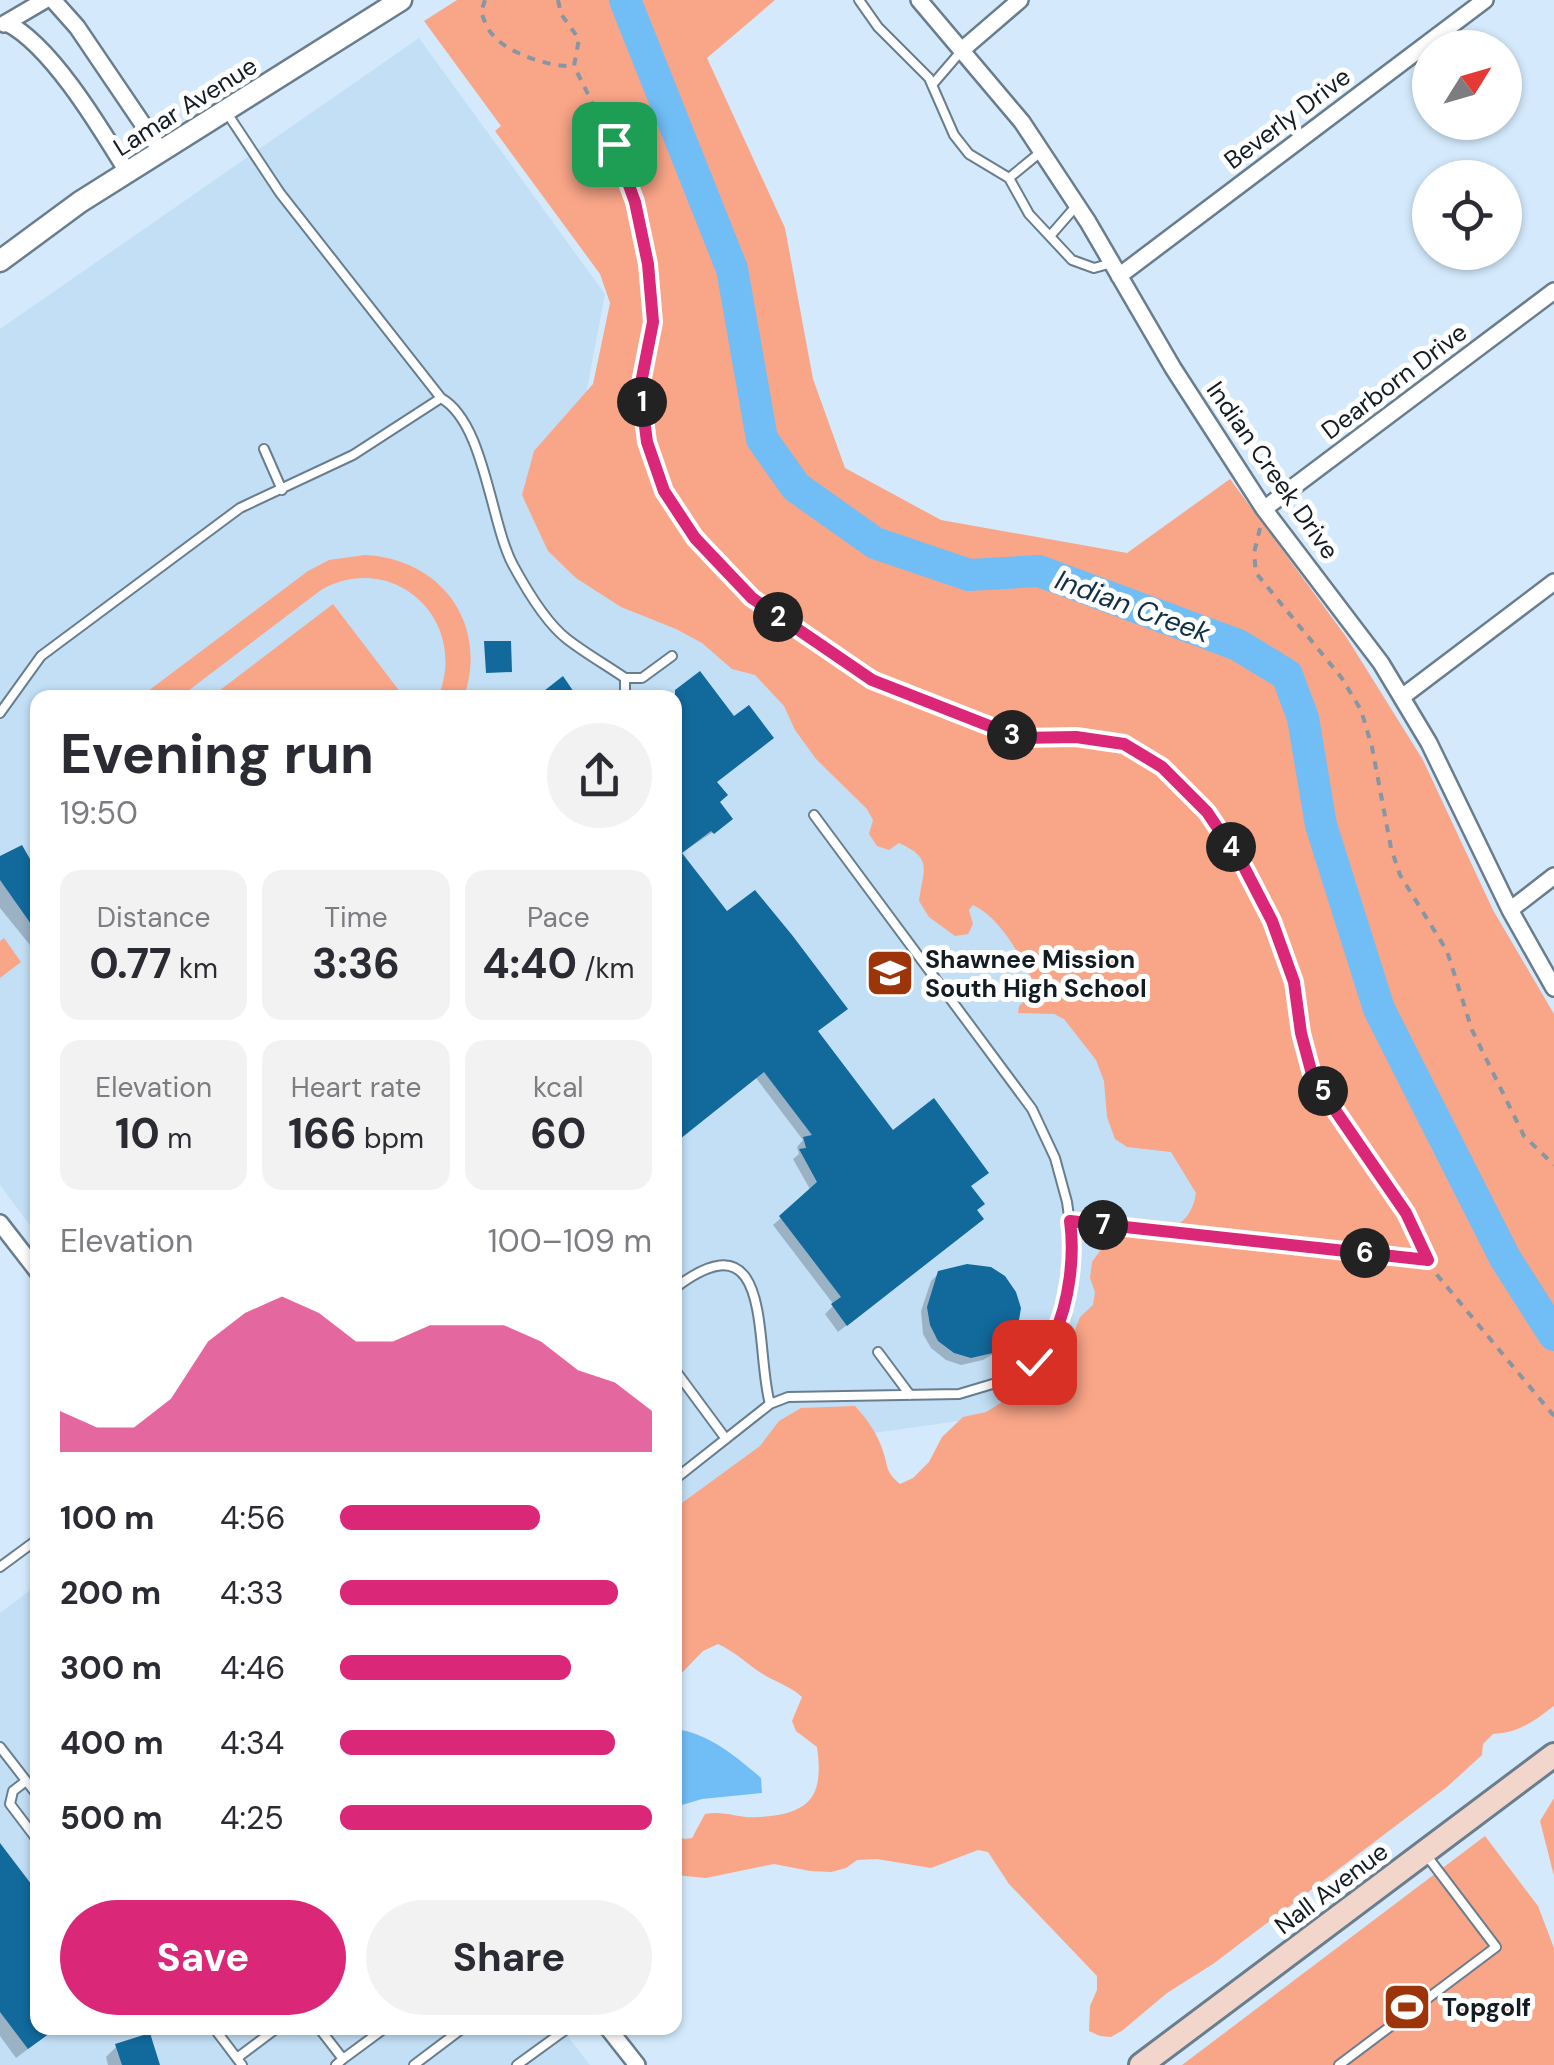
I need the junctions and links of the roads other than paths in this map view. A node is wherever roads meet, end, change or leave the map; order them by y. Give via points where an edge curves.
1 (46, 0) edge
2 (53, 0) edge
3 (401, 0) edge
4 (858, 0) edge
5 (919, 0) edge
6 (1020, 0) edge
7 (1485, 0) edge
8 (4, 24) edge
9 (963, 49) junction
10 (932, 85) junction
11 (225, 110) junction
12 (161, 151) junction
13 (1042, 152) junction
14 (128, 172) junction
15 (1009, 178) junction
16 (1077, 205) junction
17 (1050, 236) junction
18 (0, 261) edge
19 (1115, 269) junction
20 (1554, 291) edge
21 (441, 398) junction
22 (264, 449) dead end
23 (282, 490) junction
24 (1264, 509) junction
25 (1554, 582) edge
26 (672, 656) dead end
27 (625, 678) junction
28 (624, 690) edge
29 (1402, 697) junction
30 (0, 713) edge
31 (814, 816) dead end
32 (1554, 876) edge
33 (1510, 910) junction
34 (1554, 988) edge
35 (0, 1223) edge
36 (30, 1262) edge
37 (682, 1283) edge
38 (878, 1352) dead end
39 (682, 1379) edge
40 (910, 1396) junction
41 (770, 1404) junction
42 (726, 1439) junction
43 (682, 1473) edge
44 (30, 1545) edge
45 (0, 1567) edge
46 (0, 1747) edge
47 (1554, 1755) edge
48 (26, 1781) junction
49 (30, 1786) edge
50 (30, 1830) edge
51 (1424, 1852) junction
52 (219, 2035) edge
53 (269, 2035) edge
54 (323, 2035) edge
55 (375, 2035) edge
56 (454, 2035) edge
57 (558, 2035) edge
58 (613, 2035) edge
59 (1157, 2060) edge
60 (240, 2062) edge
61 (339, 2062) edge
62 (414, 2065) edge
63 (517, 2065) edge
64 (637, 2065) edge
65 (1338, 2065) edge

1 - 8 street
2 - 12 street
3 - 11 street, Lamar Avenue
4 - 10 lane
5 - 9 street, Indian Creek Drive
6 - 9 street
7 - 19 street, Beverly Drive
8 - 14 street via 22,31 50,62
9 - 10 lane
9 - 13 street, Indian Creek Drive
10 - 15 lane via 969,154
11 - 12 street, Lamar Avenue
11 - 21 lane via 280,193
12 - 14 street, Lamar Avenue
13 - 15 lane
13 - 16 street, Indian Creek Drive
14 - 18 street, Lamar Avenue
15 - 17 lane
16 - 17 lane
16 - 19 street, Indian Creek Drive
17 - 19 lane via 1083,266
19 - 24 street, Indian Creek Drive
20 - 24 street, Dearborn Drive
21 - 23 lane via 353,456
21 - 27 lane via 464,423 511,562 552,624
22 - 23 lane
23 - 30 lane via 240,508 41,656
24 - 29 street, Indian Creek Drive
25 - 29 street
26 - 27 lane via 642,678
27 - 28 lane
29 - 33 street, Indian Creek Drive
31 - 40 lane via 1032,1109 1055,1158 1070,1221 1066,1292 1054,1335 1034,1362 958,1394
32 - 33 street
33 - 34 street, Indian Creek Drive
35 - 36 street
37 - 41 lane via 718,1264 746,1277 754,1292
38 - 40 lane
39 - 42 lane
40 - 41 lane via 788,1397
41 - 42 lane
42 - 43 lane
44 - 45 lane
46 - 48 lane
47 - 51 main road, Nall Avenue
48 - 49 lane
48 - 50 lane via 10,1804
51 - 59 main road, Nall Avenue
51 - 65 lane via 1496,1948
52 - 60 lane
53 - 60 lane
54 - 61 lane
55 - 61 lane
56 - 62 lane
57 - 63 lane
58 - 64 street

